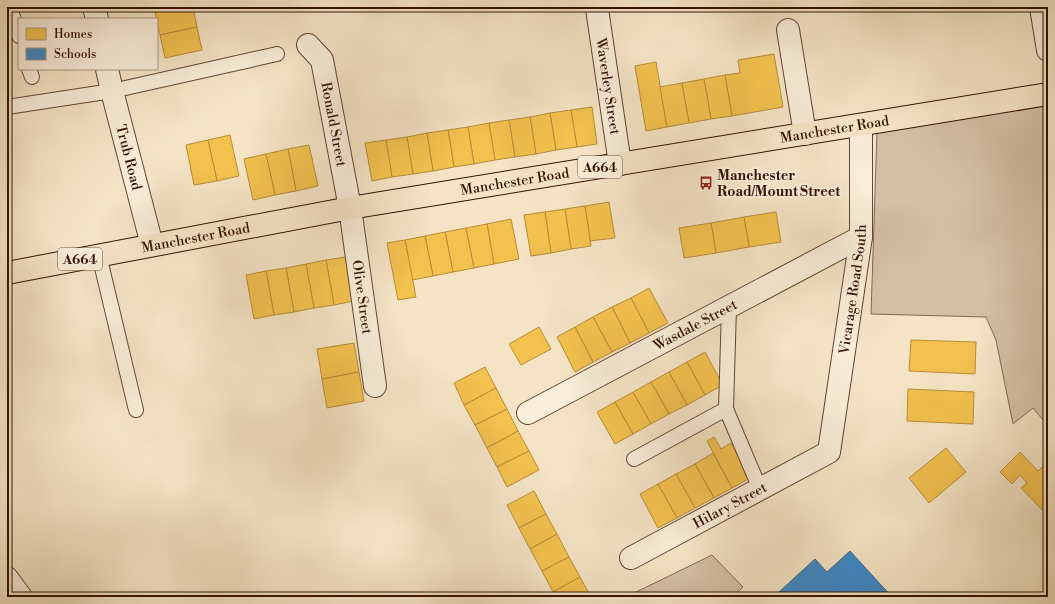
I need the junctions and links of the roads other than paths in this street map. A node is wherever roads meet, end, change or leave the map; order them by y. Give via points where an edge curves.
1 (10, 7) edge
2 (94, 7) edge
3 (1041, 7) edge
4 (597, 9) dead end
5 (97, 18) edge
6 (788, 30) dead end
7 (18, 33) edge
8 (308, 45) dead end
9 (1048, 50) edge
10 (277, 54) dead end
11 (107, 70) edge
12 (112, 91) junction
13 (1048, 94) edge
14 (7, 107) edge
15 (861, 125) junction
16 (805, 134) junction
17 (620, 164) junction
18 (350, 208) junction
19 (861, 237) junction
20 (152, 245) junction
21 (99, 255) junction
22 (7, 273) edge
23 (729, 307) junction
24 (375, 386) dead end
25 (726, 409) junction
26 (136, 410) dead end
27 (528, 413) dead end
28 (829, 452) joint
29 (634, 459) dead end
30 (760, 489) junction
31 (631, 558) dead end
32 (7, 578) edge
33 (21, 597) edge

1 - 7 lane
2 - 5 street
3 - 9 street
4 - 17 street, Waverley Street
6 - 16 street
8 - 18 street, Ronald Street via 322,60
10 - 12 lane
11 - 12 street, Trub Road
12 - 14 lane
12 - 20 street, Trub Road
13 - 15 main road, Manchester Road / A664
15 - 16 main road, Manchester Road / A664
15 - 19 street, Vicarage Road South
16 - 17 main road, Manchester Road / A664
17 - 18 main road, Manchester Road / A664
18 - 20 main road, Manchester Road / A664
18 - 24 street, Olive Street
19 - 23 street, Wasdale Street
19 - 28 street, Vicarage Road South
20 - 21 main road, Manchester Road / A664
21 - 22 main road, Manchester Road / A664
21 - 26 lane
23 - 25 lane
23 - 27 street, Wasdale Street
25 - 29 lane
25 - 30 lane
28 - 30 street, Hilary Street
30 - 31 street, Hilary Street
32 - 33 street

